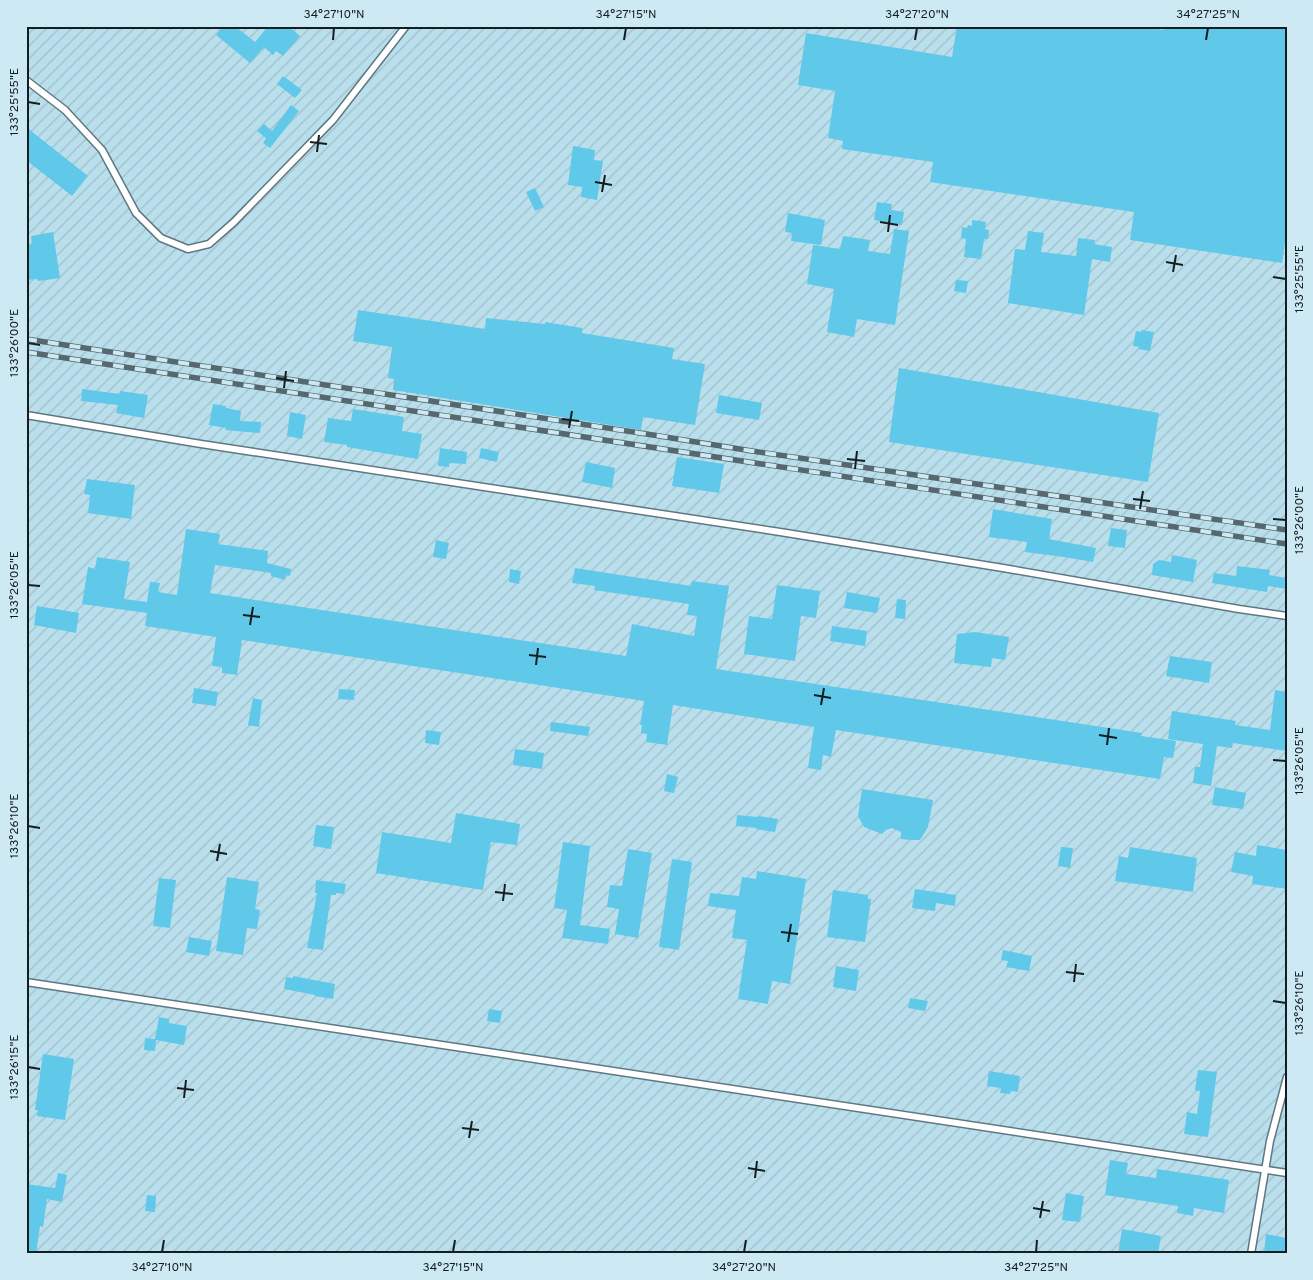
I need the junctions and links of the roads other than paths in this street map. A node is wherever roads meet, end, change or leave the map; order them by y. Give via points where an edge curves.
1 (406, 26) edge
2 (26, 80) edge
3 (26, 415) edge
4 (1287, 616) edge
5 (26, 982) edge
6 (1287, 1077) edge
7 (1265, 1169) junction
8 (1287, 1173) edge
9 (1251, 1254) edge

1 - 2 lane via 333,120 234,222 209,244 188,249 161,238 136,213 102,150 65,110
3 - 4 lane via 1013,569
5 - 7 lane
6 - 7 lane
7 - 8 lane
7 - 9 lane

